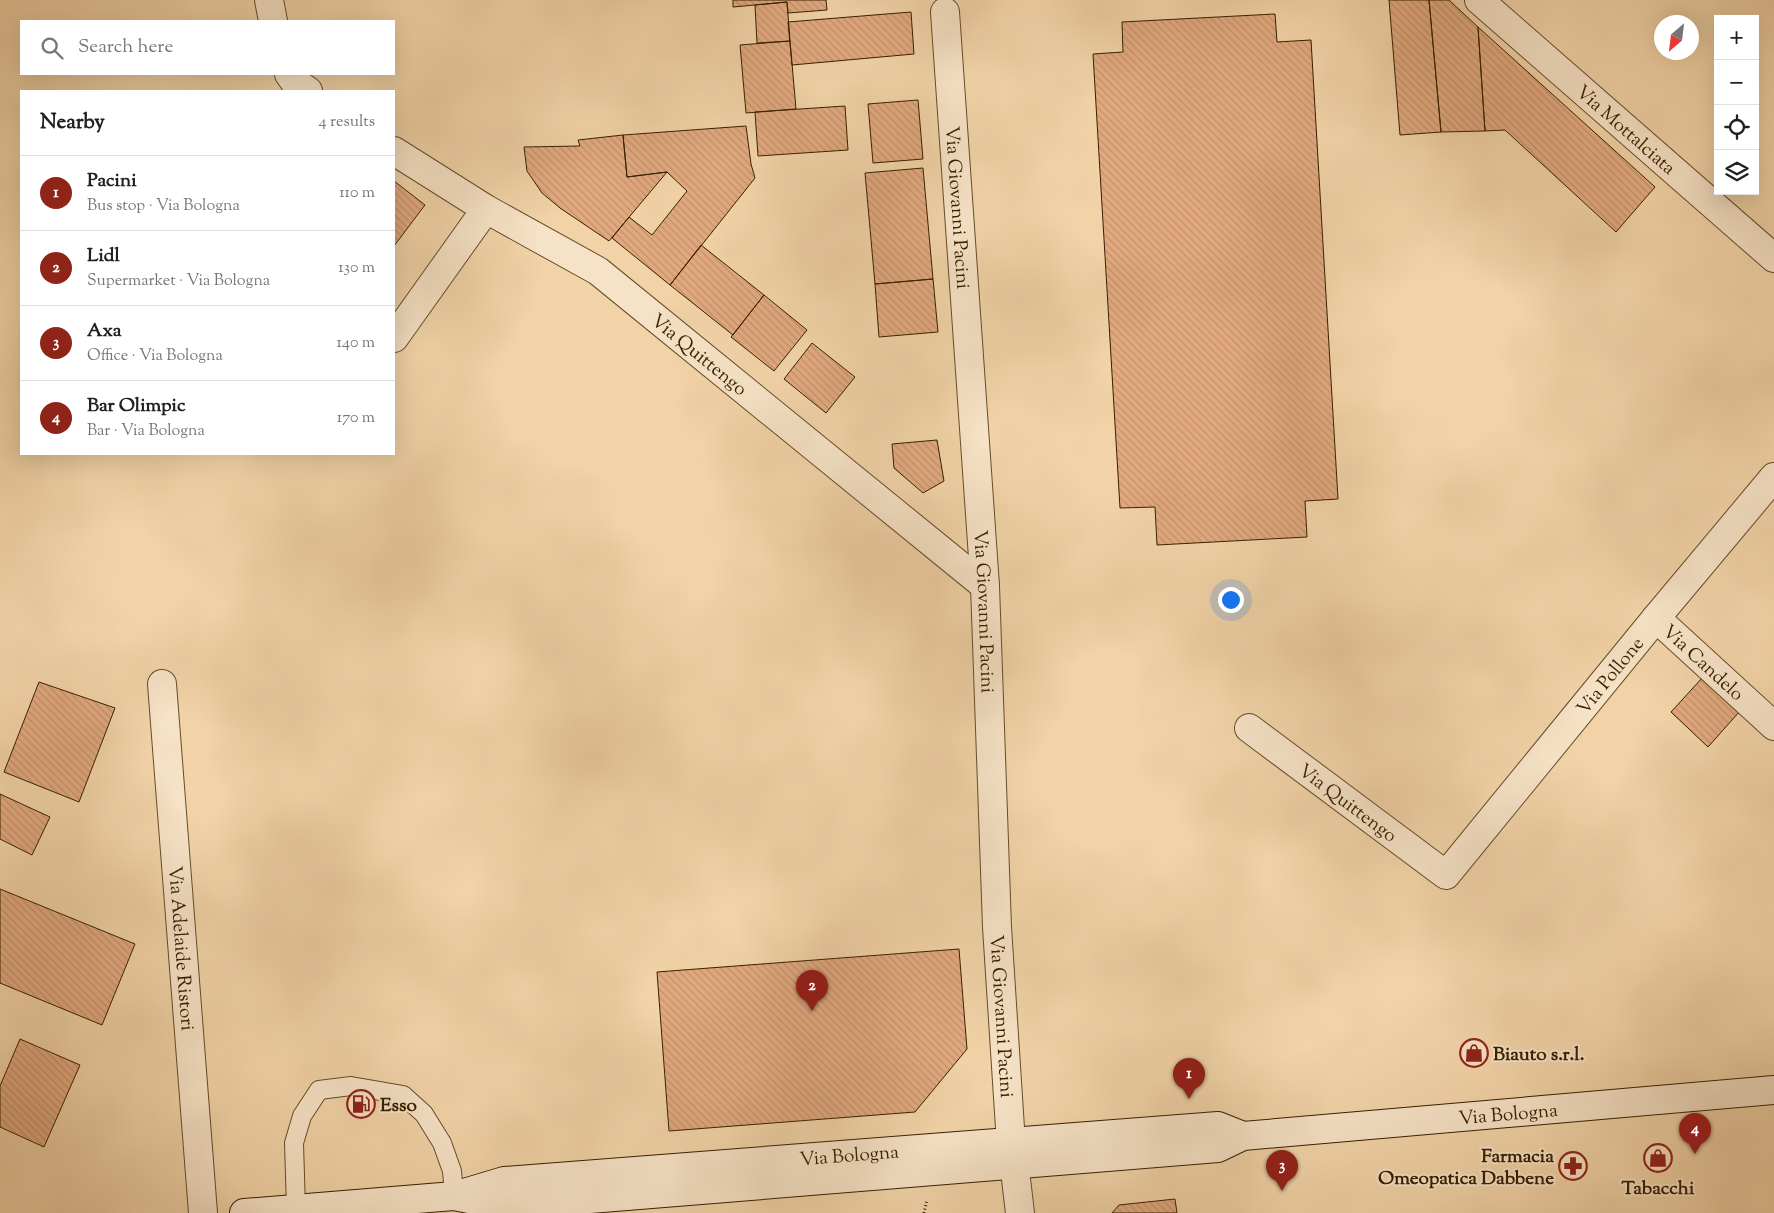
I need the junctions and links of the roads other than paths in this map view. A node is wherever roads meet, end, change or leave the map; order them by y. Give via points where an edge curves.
1 (269, 0) edge
2 (1479, 0) edge
3 (945, 12) dead end
4 (272, 20) edge
5 (290, 75) edge
6 (307, 90) edge
7 (395, 152) edge
8 (486, 209) junction
9 (1774, 258) edge
10 (395, 337) edge
11 (1774, 477) edge
12 (985, 586) junction
13 (1656, 618) junction
14 (162, 684) dead end
15 (1774, 726) edge
16 (1250, 728) dead end
17 (1446, 876) joint
18 (1774, 1090) edge
19 (1013, 1153) junction
20 (454, 1196) junction
21 (580, 1196) edge
22 (296, 1209) junction
23 (203, 1213) edge
24 (244, 1213) edge
25 (1020, 1213) edge

1 - 4 street
2 - 9 street, Via Mottalciata
3 - 12 street, Via Giovanni Pacini
5 - 6 street
7 - 8 street, Via Quittengo
8 - 10 street
8 - 12 street, Via Quittengo via 598,270
11 - 13 street, Via Pollone
12 - 19 street, Via Giovanni Pacini via 997,927
13 - 15 street, Via Candelo
13 - 17 street, Via Pollone
14 - 23 street, Via Adelaide Ristori
16 - 17 street, Via Quittengo
18 - 19 street, Via Bologna via 1243,1136 1218,1148
19 - 21 street, Via Bologna
19 - 25 street, Via Giovanni Pacini
20 - 21 street, Via Bologna via 504,1206
20 - 22 street, Via Bologna
20 - 22 lane via 452,1171 442,1143 424,1114 404,1095 350,1086 319,1090 302,1116 294,1143
22 - 24 street, Via Bologna

